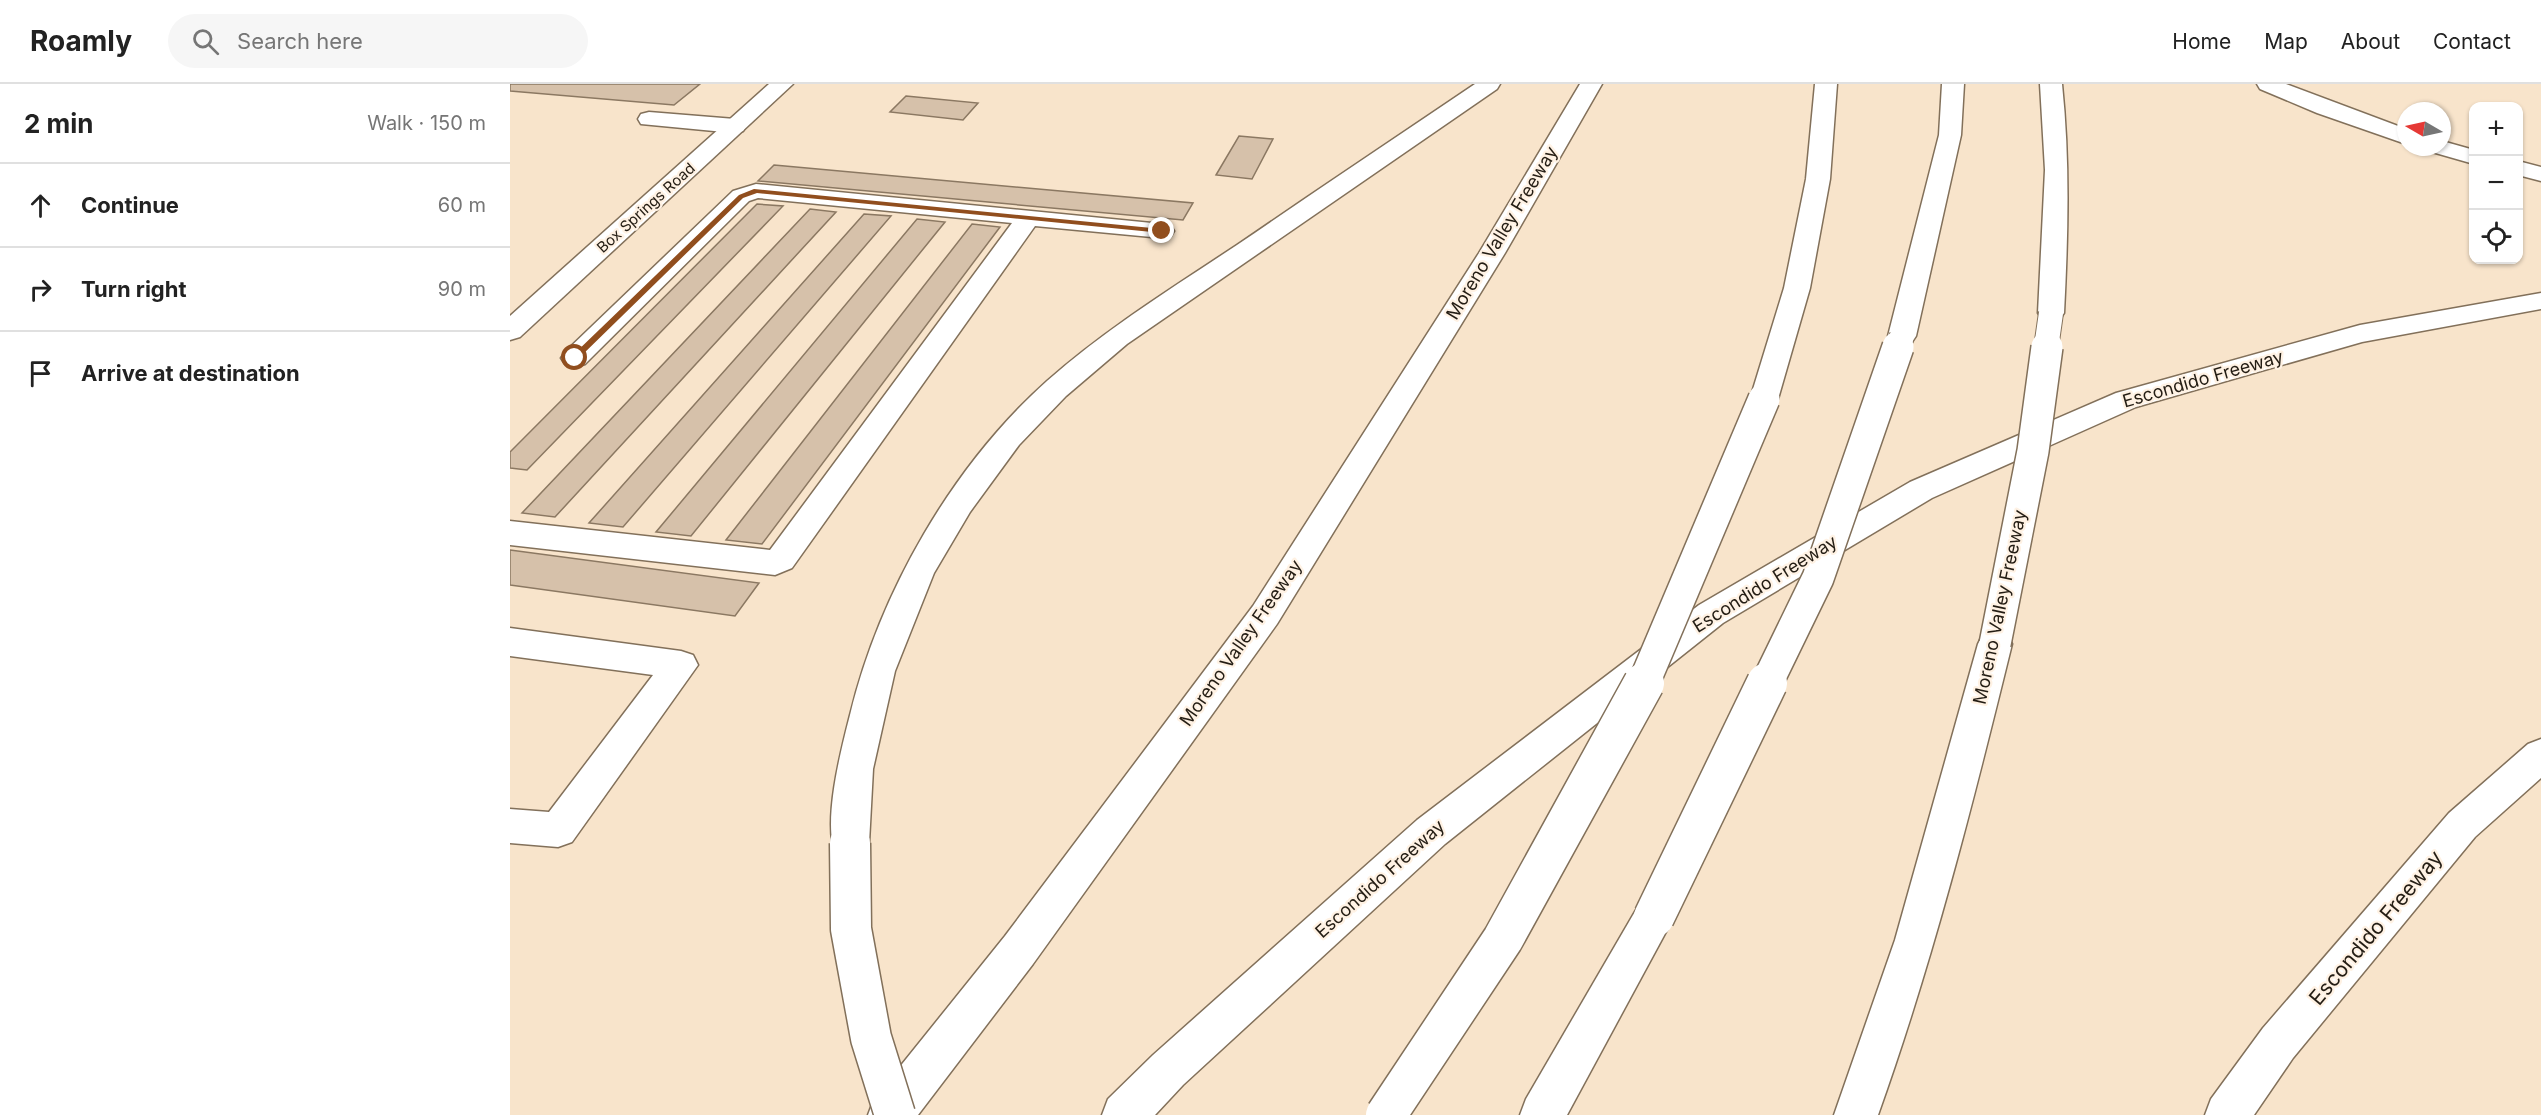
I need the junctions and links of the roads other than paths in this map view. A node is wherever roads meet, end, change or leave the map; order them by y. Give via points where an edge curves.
1 (782, 84) edge
2 (1489, 84) edge
3 (1592, 84) edge
4 (1826, 84) edge
5 (1953, 84) edge
6 (2051, 84) edge
7 (2268, 84) edge
8 (649, 119) dead end
9 (735, 126) junction
10 (2397, 134) edge
11 (2451, 150) edge
12 (2471, 156) edge
13 (2523, 169) edge
14 (2541, 174) edge
15 (1028, 218) junction
16 (1162, 231) dead end
17 (2541, 301) edge
18 (510, 331) edge
19 (575, 358) dead end
20 (510, 534) edge
21 (510, 642) edge
22 (2541, 755) edge
23 (510, 826) edge
24 (890, 1115) edge
25 (895, 1115) edge
26 (1124, 1115) edge
27 (1386, 1115) edge
28 (1542, 1115) edge
29 (1856, 1115) edge
30 (2227, 1115) edge

1 - 9 main road, Box Springs Road
2 - 25 main road, bridge via 1117,338 1056,389 1009,438 959,504 919,571 878,671 855,769 850,843 851,929 871,1038
3 - 24 main road, Moreno Valley Freeway via 1492,253 1265,615 1019,950
4 - 27 main road, bridge via 1818,179 1797,288 1764,399 1643,685 1503,939
5 - 28 main road, bridge via 1950,135 1902,336 1818,578 1654,917
6 - 29 main road, Moreno Valley Freeway, bridge via 2056,236 2051,312 2033,451 1995,644 1952,815
7 - 10 main road
8 - 9 main road
9 - 18 main road, Box Springs Road
11 - 12 main road
13 - 14 main road
15 - 16 main road
15 - 19 main road via 749,192
15 - 20 main road via 775,563
17 - 26 main road, Escondido Freeway via 2360,334 2126,400 1921,490 1710,614 1431,832 1168,1070
21 - 23 main road via 681,664 558,830
22 - 30 main road, Escondido Freeway via 2462,825 2278,1043

